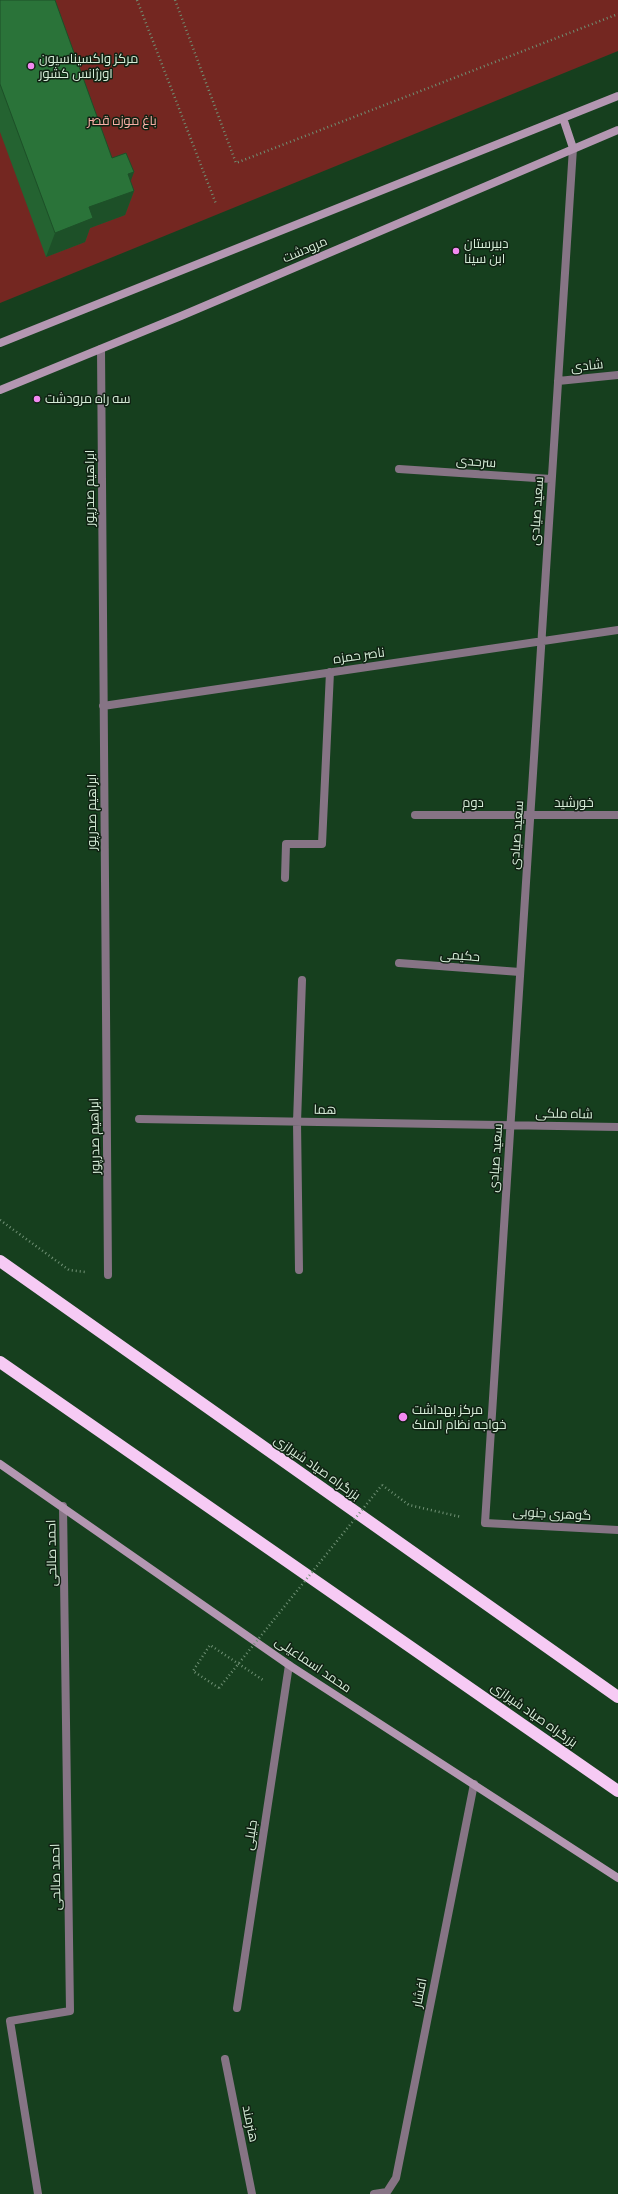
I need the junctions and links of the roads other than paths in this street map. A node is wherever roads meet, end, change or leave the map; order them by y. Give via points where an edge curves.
1 (618, 96) edge
2 (563, 118) junction
3 (618, 130) edge
4 (572, 148) junction
5 (0, 343) edge
6 (101, 349) junction
7 (618, 375) edge
8 (558, 381) junction
9 (0, 390) edge
10 (399, 469) dead end
11 (551, 479) junction
12 (618, 630) edge
13 (541, 641) junction
14 (330, 672) junction
15 (103, 706) junction
16 (415, 815) dead end
17 (530, 815) junction
18 (618, 815) edge
19 (285, 878) dead end
20 (399, 963) dead end
21 (520, 972) junction
22 (302, 980) dead end
23 (139, 1119) dead end
24 (297, 1122) junction
25 (510, 1125) junction
26 (618, 1127) edge
27 (0, 1261) edge
28 (299, 1270) dead end
29 (108, 1275) road end
30 (0, 1362) edge
31 (2, 1466) edge
32 (63, 1506) junction
33 (485, 1523) joint
34 (618, 1530) edge
35 (289, 1665) junction
36 (618, 1697) edge
37 (474, 1784) junction
38 (618, 1791) edge
39 (618, 1878) edge
40 (237, 2008) dead end
41 (225, 2059) dead end
42 (38, 2194) edge
43 (252, 2194) edge
44 (374, 2194) edge

1 - 2 main road, مرودشت
2 - 4 main road
2 - 5 main road, مرودشت
3 - 4 main road, مرودشت
4 - 6 main road, مرودشت
4 - 8 street, سعید صیادی
6 - 9 main road, مرودشت
6 - 15 street, ابراهیم صدرپور
7 - 8 street, شادی
8 - 11 street, سعید صیادی
10 - 11 street, سرحدی
11 - 13 street, سعید صیادی
12 - 13 street, ناصر حمزه
13 - 14 street, ناصر حمزه
13 - 17 street, سعید صیادی
14 - 15 street, ناصر حمزه
14 - 19 street via 322,844 286,844
15 - 29 street, ابراهیم صدرپور
16 - 17 street, دوم
17 - 18 street, خورشید
17 - 21 street, سعید صیادی
20 - 21 street, حکیمی
21 - 25 street, سعید صیادی
22 - 24 street
23 - 24 street, هما
24 - 25 street, هما
24 - 28 street
25 - 26 street, شاه ملکی
25 - 33 street, سعید صیادی
27 - 36 highway, بزرگراه صیاد شیرازی
30 - 38 highway, بزرگراه صیاد شیرازی
31 - 32 main road, محمد اسماعیلی
32 - 35 main road, محمد اسماعیلی
32 - 42 street, احمد صالحی via 70,2011 10,2021
33 - 34 street, گوهری جنوبی
35 - 37 main road, محمد اسماعیلی
35 - 40 street, جلیلی
37 - 39 main road, محمد اسماعیلی
37 - 44 street, افشار via 396,2178 387,2192
41 - 43 street, هنرمند

